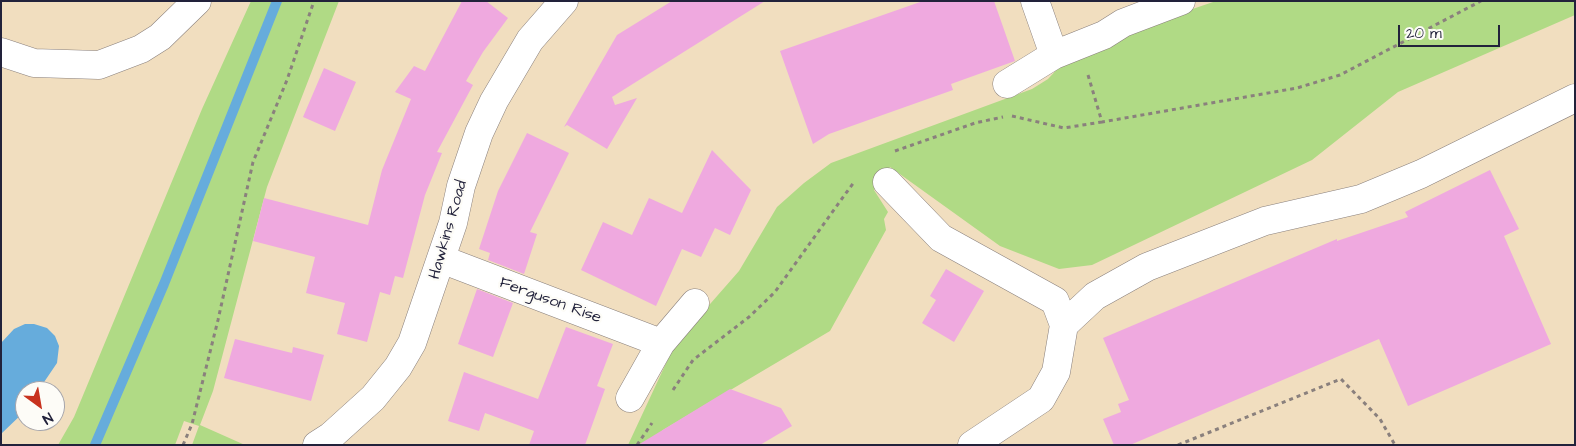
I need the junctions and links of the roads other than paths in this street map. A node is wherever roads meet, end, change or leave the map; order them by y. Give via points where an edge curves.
1 (197, 1) edge
2 (564, 1) edge
3 (1035, 1) edge
4 (1181, 1) edge
5 (1, 52) edge
6 (1054, 55) junction
7 (1006, 84) dead end
8 (1575, 98) edge
9 (887, 182) dead end
10 (441, 259) junction
11 (695, 303) dead end
12 (1064, 325) junction
13 (660, 343) junction
14 (630, 398) dead end
15 (317, 445) edge
16 (972, 445) edge

1 - 5 street via 160,37 141,49 99,64 34,62
2 - 10 street, Hawkins Road via 530,40 490,109 461,186
3 - 6 street
4 - 6 street
6 - 7 street
8 - 12 street via 1420,174 1361,198 1266,221 1147,267 1095,296
9 - 12 street via 941,238 1055,300
10 - 13 street, Ferguson Rise
10 - 15 street, Hawkins Road via 420,321 398,367 373,398
11 - 13 street
12 - 16 street via 1056,372 1041,399
13 - 14 street

